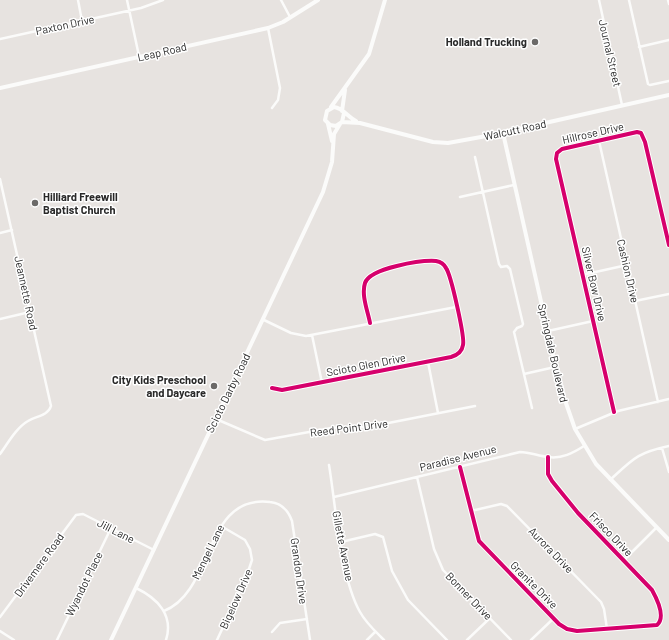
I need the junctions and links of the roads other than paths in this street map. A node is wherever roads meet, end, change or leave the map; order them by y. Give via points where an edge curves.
1 (78, 0) edge
2 (127, 0) edge
3 (163, 0) edge
4 (281, 0) edge
5 (318, 0) edge
6 (385, 0) edge
7 (599, 0) edge
8 (629, 0) edge
9 (668, 0) edge
10 (669, 4) edge
11 (129, 11) junction
12 (290, 17) junction
13 (82, 21) junction
14 (268, 28) junction
15 (0, 40) edge
16 (669, 40) edge
17 (639, 46) junction
18 (139, 57) junction
19 (669, 81) edge
20 (0, 88) edge
21 (345, 88) junction
22 (669, 95) edge
23 (622, 105) junction
24 (331, 107) junction
25 (272, 108) dead end
26 (343, 112) junction
27 (327, 123) junction
28 (341, 123) junction
29 (360, 123) junction
30 (503, 133) junction
31 (599, 141) junction
32 (333, 143) junction
33 (475, 158) dead end
34 (556, 159) joint
35 (0, 179) edge
36 (514, 185) junction
37 (483, 192) junction
38 (460, 197) dead end
39 (12, 230) junction
40 (0, 233) edge
41 (669, 245) edge
42 (627, 265) junction
43 (582, 275) junction
44 (669, 294) edge
45 (635, 301) junction
46 (456, 307) junction
47 (30, 312) junction
48 (0, 319) edge
49 (264, 320) junction
50 (593, 321) junction
51 (370, 324) junction
52 (548, 332) junction
53 (312, 335) junction
54 (428, 362) junction
55 (556, 367) junction
56 (524, 374) junction
57 (322, 382) junction
58 (272, 388) dead end
59 (669, 399) edge
60 (658, 402) junction
61 (475, 406) dead end
62 (532, 408) dead end
63 (614, 412) junction
64 (438, 413) junction
65 (216, 419) junction
66 (575, 429) junction
67 (584, 446) junction
68 (669, 446) edge
69 (662, 447) junction
70 (0, 454) edge
71 (548, 457) junction
72 (330, 465) dead end
73 (460, 466) junction
74 (669, 472) edge
75 (416, 477) junction
76 (610, 480) junction
77 (334, 497) junction
78 (282, 506) joint
79 (471, 511) junction
80 (79, 514) joint
81 (221, 526) junction
82 (111, 528) junction
83 (656, 528) junction
84 (669, 540) edge
85 (341, 542) junction
86 (154, 550) junction
87 (624, 560) junction
88 (136, 588) junction
89 (164, 611) junction
90 (0, 617) edge
91 (490, 618) junction
92 (554, 618) junction
93 (307, 619) junction
94 (659, 624) joint
95 (607, 629) junction
96 (0, 631) edge
97 (272, 632) dead end
98 (376, 632) junction
99 (14, 640) edge
100 (57, 640) edge
101 (112, 640) edge
102 (166, 640) edge
103 (217, 640) edge
104 (310, 640) edge
105 (367, 640) edge
106 (384, 640) edge
107 (447, 640) edge
108 (467, 640) edge
109 (512, 640) edge
110 (531, 640) edge

1 - 13 street
2 - 11 street
3 - 11 street, Paxton Drive
4 - 12 street
5 - 12 street, Leap Road
6 - 21 street via 369,54
7 - 23 street, Journal Street
8 - 17 street
9 - 10 street
11 - 13 street, Paxton Drive
11 - 18 street
12 - 14 street, Leap Road
13 - 15 street, Paxton Drive
14 - 18 street, Leap Road
14 - 25 street via 280,88 278,100
16 - 17 street
17 - 19 street via 650,86
18 - 20 street, Leap Road
21 - 24 street
21 - 26 street
22 - 23 street, Walcutt Road
23 - 30 street, Walcutt Road
24 - 26 street via 337,107
24 - 27 street via 325,113
26 - 28 street
26 - 29 street, Walcutt Road
27 - 28 street via 333,126
27 - 32 street, Scioto Darby Road
28 - 29 street, Walcutt Road
28 - 32 street, Scioto Darby Road via 336,129
29 - 30 street, Walcutt Road via 440,143
30 - 36 street, Springdale Boulevard
31 - 34 street, Hillrose Drive via 562,149 557,153
31 - 41 street, Hillrose Drive via 641,133 646,142
31 - 42 street, Cashion Drive
32 - 49 street, Scioto Darby Road via 327,182
33 - 37 street
34 - 43 street, Silver Bow Drive
35 - 39 street, Jeannette Road
36 - 37 street
36 - 52 street, Springdale Boulevard
37 - 38 street
37 - 56 street via 499,264 510,269 523,324 514,332
39 - 40 street
39 - 47 street, Jeannette Road
42 - 43 street
42 - 45 street, Cashion Drive
43 - 50 street, Silver Bow Drive
44 - 45 street
45 - 60 street, Cashion Drive
46 - 51 street
46 - 51 street via 448,273 442,263 430,261 370,275 365,283 364,294
46 - 54 street, Scioto Glen Drive via 464,342 461,351 454,357
47 - 48 street
47 - 70 street, Jeannette Road via 50,406 47,413 30,420 20,428
49 - 53 street via 291,333
49 - 65 street, Scioto Darby Road
50 - 52 street
50 - 63 street, Silver Bow Drive
51 - 53 street
52 - 55 street, Springdale Boulevard
53 - 57 street
54 - 57 street, Scioto Glen Drive
54 - 64 street
55 - 56 street
55 - 66 street, Springdale Boulevard via 566,407
56 - 62 street
57 - 58 street, Scioto Glen Drive via 282,390
59 - 60 street
60 - 63 street
61 - 64 street, Reed Point Drive
63 - 66 street
64 - 65 street, Reed Point Drive via 368,427 331,428 264,440
65 - 86 street, Scioto Darby Road
66 - 67 street, Springdale Boulevard
67 - 71 street, Paradise Avenue via 571,454
67 - 76 street, Springdale Boulevard
68 - 69 street
69 - 74 street
69 - 76 street via 637,456
71 - 73 street, Paradise Avenue via 520,452
71 - 87 street, Frisco Drive via 548,474 552,482
72 - 77 street, Gillette Avenue
73 - 75 street, Paradise Avenue
73 - 79 street, Granite Drive
75 - 77 street, Paradise Avenue
75 - 91 street, Bonner Drive via 434,549 441,564 450,578
76 - 83 street, Springdale Boulevard
77 - 85 street, Gillette Avenue
78 - 81 street, Mengel Lane via 268,501 249,504 230,514
78 - 93 street, Grandon Drive via 292,521
79 - 92 street, Granite Drive via 479,541
79 - 95 street, Aurora Drive via 501,504 507,506 601,602
80 - 82 street, Jill Lane
80 - 90 street, Drivemere Road via 73,518
81 - 89 street, Mengel Lane via 187,594
81 - 103 street, Bigelow Drive via 245,540 252,560
82 - 86 street, Jill Lane
82 - 100 street, Wyandot Place
83 - 84 street, Springdale Boulevard
83 - 87 street
85 - 98 street, Gillette Avenue via 346,575 360,611
85 - 107 street via 375,534 383,537 392,571 408,600
86 - 88 street, Scioto Darby Road
87 - 94 street, Frisco Drive via 656,596 660,610
88 - 89 street via 157,601
88 - 101 street, Scioto Darby Road
89 - 102 street via 168,625
91 - 108 street
91 - 109 street, Bonner Drive
92 - 95 street, Granite Drive via 567,629
92 - 110 street
93 - 97 street via 280,623
93 - 104 street, Grandon Drive
94 - 95 street, Granite Drive
96 - 99 street
98 - 105 street
98 - 106 street, Gillette Avenue

